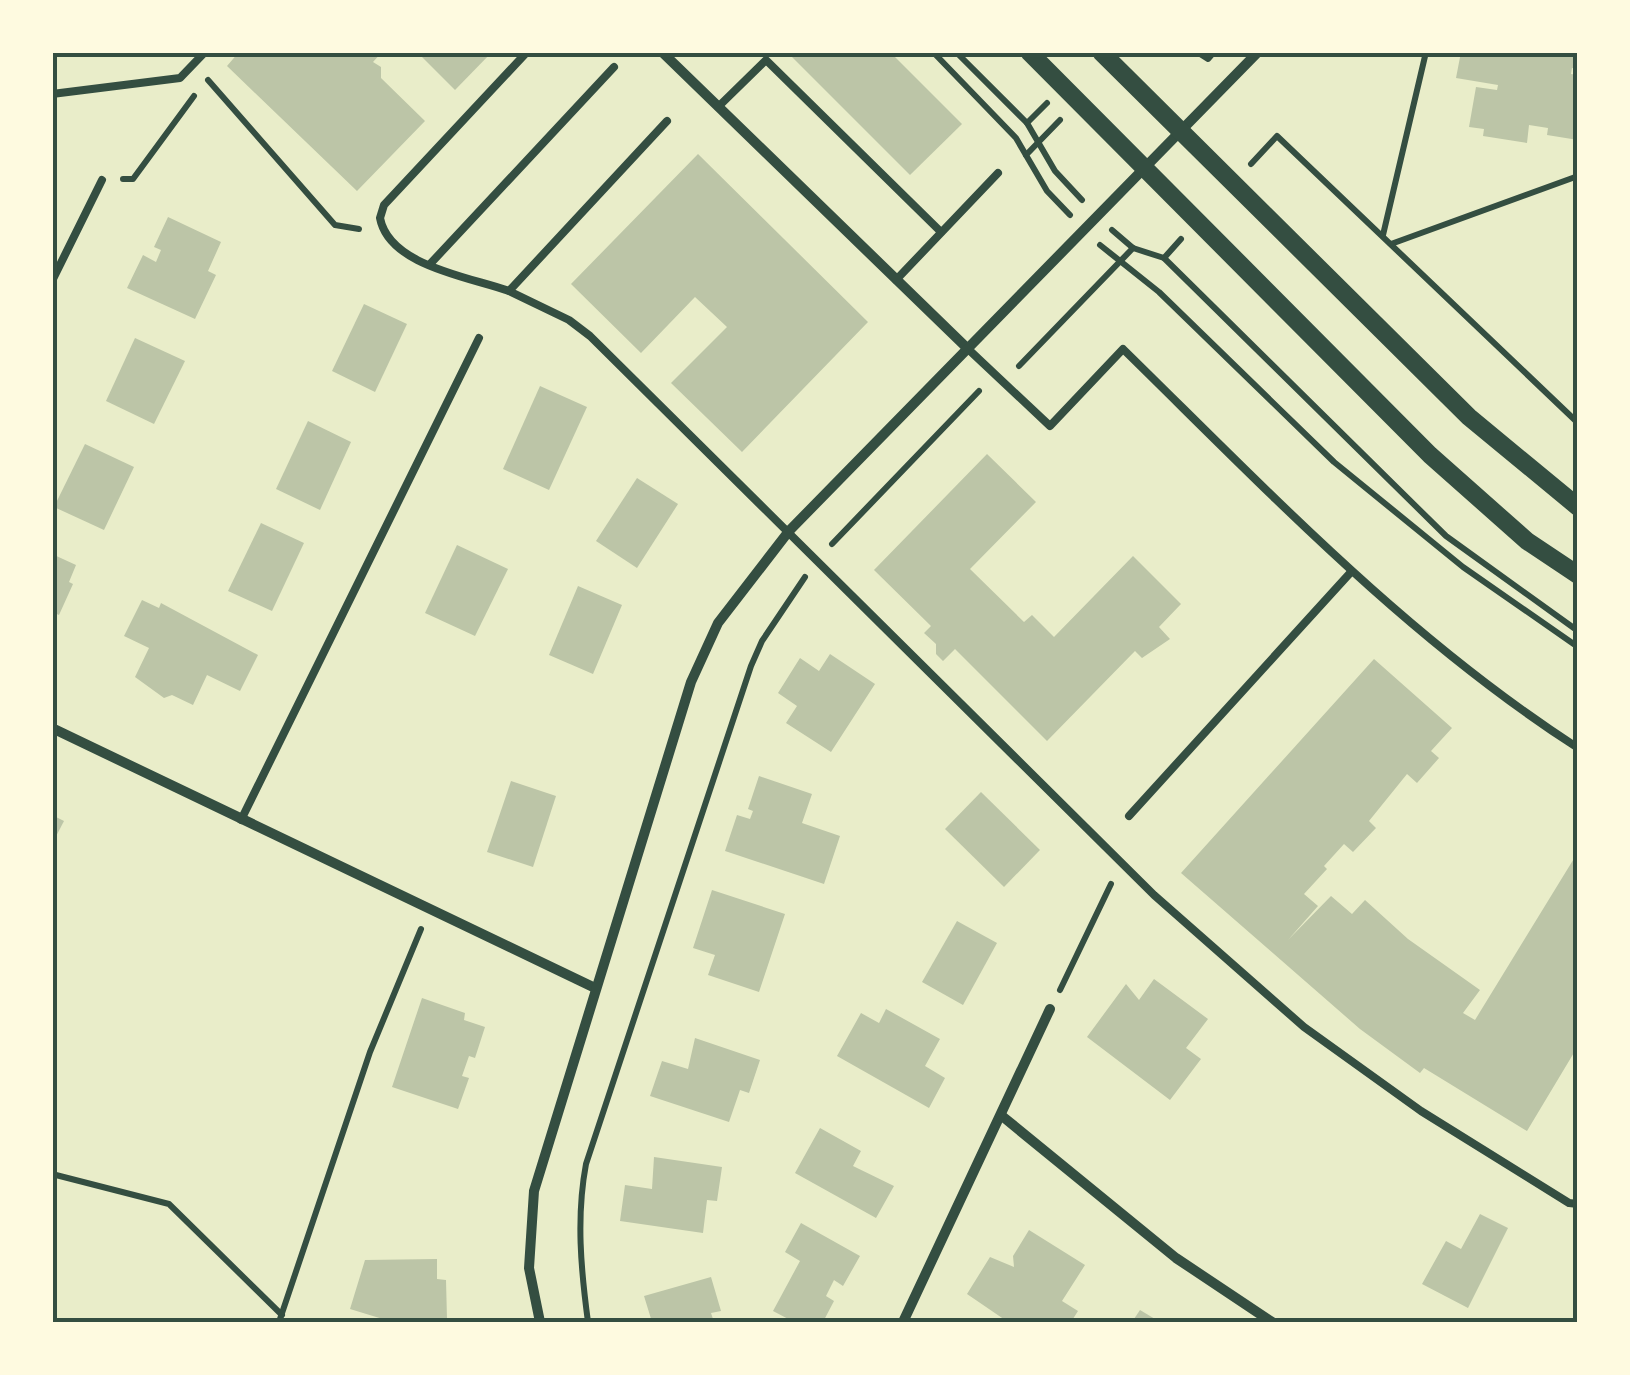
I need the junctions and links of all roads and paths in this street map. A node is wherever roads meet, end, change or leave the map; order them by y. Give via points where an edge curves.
1 (205, 52) edge
2 (527, 52) edge
3 (662, 52) edge
4 (933, 52) edge
5 (956, 52) edge
6 (1029, 52) edge
7 (1101, 52) edge
8 (1197, 52) edge
9 (1214, 52) edge
10 (1258, 52) edge
11 (1426, 52) edge
12 (614, 67) dead end
13 (52, 94) edge
14 (718, 107) junction
15 (667, 121) dead end
16 (1181, 134) junction
17 (1277, 136) dead end
18 (1145, 170) junction
19 (998, 173) dead end
20 (1578, 176) edge
21 (102, 180) joint
22 (1098, 218) junction
23 (382, 232) junction
24 (942, 232) junction
25 (1086, 232) junction
26 (1382, 236) junction
27 (1391, 244) junction
28 (431, 263) junction
29 (1120, 264) junction
30 (896, 280) junction
31 (52, 281) edge
32 (510, 292) junction
33 (479, 338) dead end
34 (967, 348) junction
35 (1000, 379) junction
36 (1578, 423) edge
37 (1578, 507) edge
38 (789, 531) junction
39 (817, 559) junction
40 (1351, 572) junction
41 (1578, 575) edge
42 (1578, 631) edge
43 (1578, 647) edge
44 (52, 728) edge
45 (1578, 748) edge
46 (1129, 816) dead end
47 (240, 820) junction
48 (1122, 862) junction
49 (428, 911) junction
50 (593, 987) junction
51 (1050, 1008) joint
52 (1002, 1116) junction
53 (52, 1174) edge
54 (1578, 1204) edge
55 (280, 1319) edge
56 (540, 1322) edge
57 (588, 1322) edge
58 (903, 1322) edge
59 (1272, 1322) edge

1 - 13 lane via 180,78
2 - 23 lane via 384,205
3 - 14 street
4 - 25 path via 1016,138 1046,190
5 - 22 path via 1026,124 1055,171
6 - 18 street
7 - 16 street
8 - 9 path via 1208,60
10 - 16 street
11 - 26 path
12 - 28 lane
14 - 24 lane via 766,60
14 - 30 street
15 - 32 lane
16 - 18 street
16 - 37 street via 1469,416
17 - 26 path
18 - 22 street
18 - 41 street via 1430,455 1527,541
19 - 24 lane
20 - 27 path
21 - 23 path via 133,179 206,79 336,225
21 - 31 lane
22 - 25 street
23 - 28 lane via 407,254
24 - 30 lane
25 - 29 path
25 - 34 street
26 - 27 path
27 - 36 path
28 - 32 lane
29 - 35 path via 1028,360
29 - 42 path via 1133,248 1164,258 1446,536
29 - 43 path via 1159,292 1334,462 1463,567
30 - 34 street
32 - 38 lane via 590,336
33 - 47 lane
34 - 35 lane
34 - 38 street
35 - 39 path via 975,393
35 - 40 lane via 1050,426 1123,349
38 - 39 lane
38 - 50 street via 718,623 691,682
39 - 48 lane
39 - 57 path via 751,666 586,1164 580,1264
40 - 45 lane via 1443,654
40 - 46 lane
44 - 47 street
47 - 49 street
48 - 51 path
48 - 54 lane via 1304,1027 1421,1110
49 - 50 street
49 - 55 path via 370,1052
50 - 56 street via 534,1191 529,1268
51 - 52 street
52 - 58 street
52 - 59 street via 1176,1258
53 - 55 path via 169,1204

